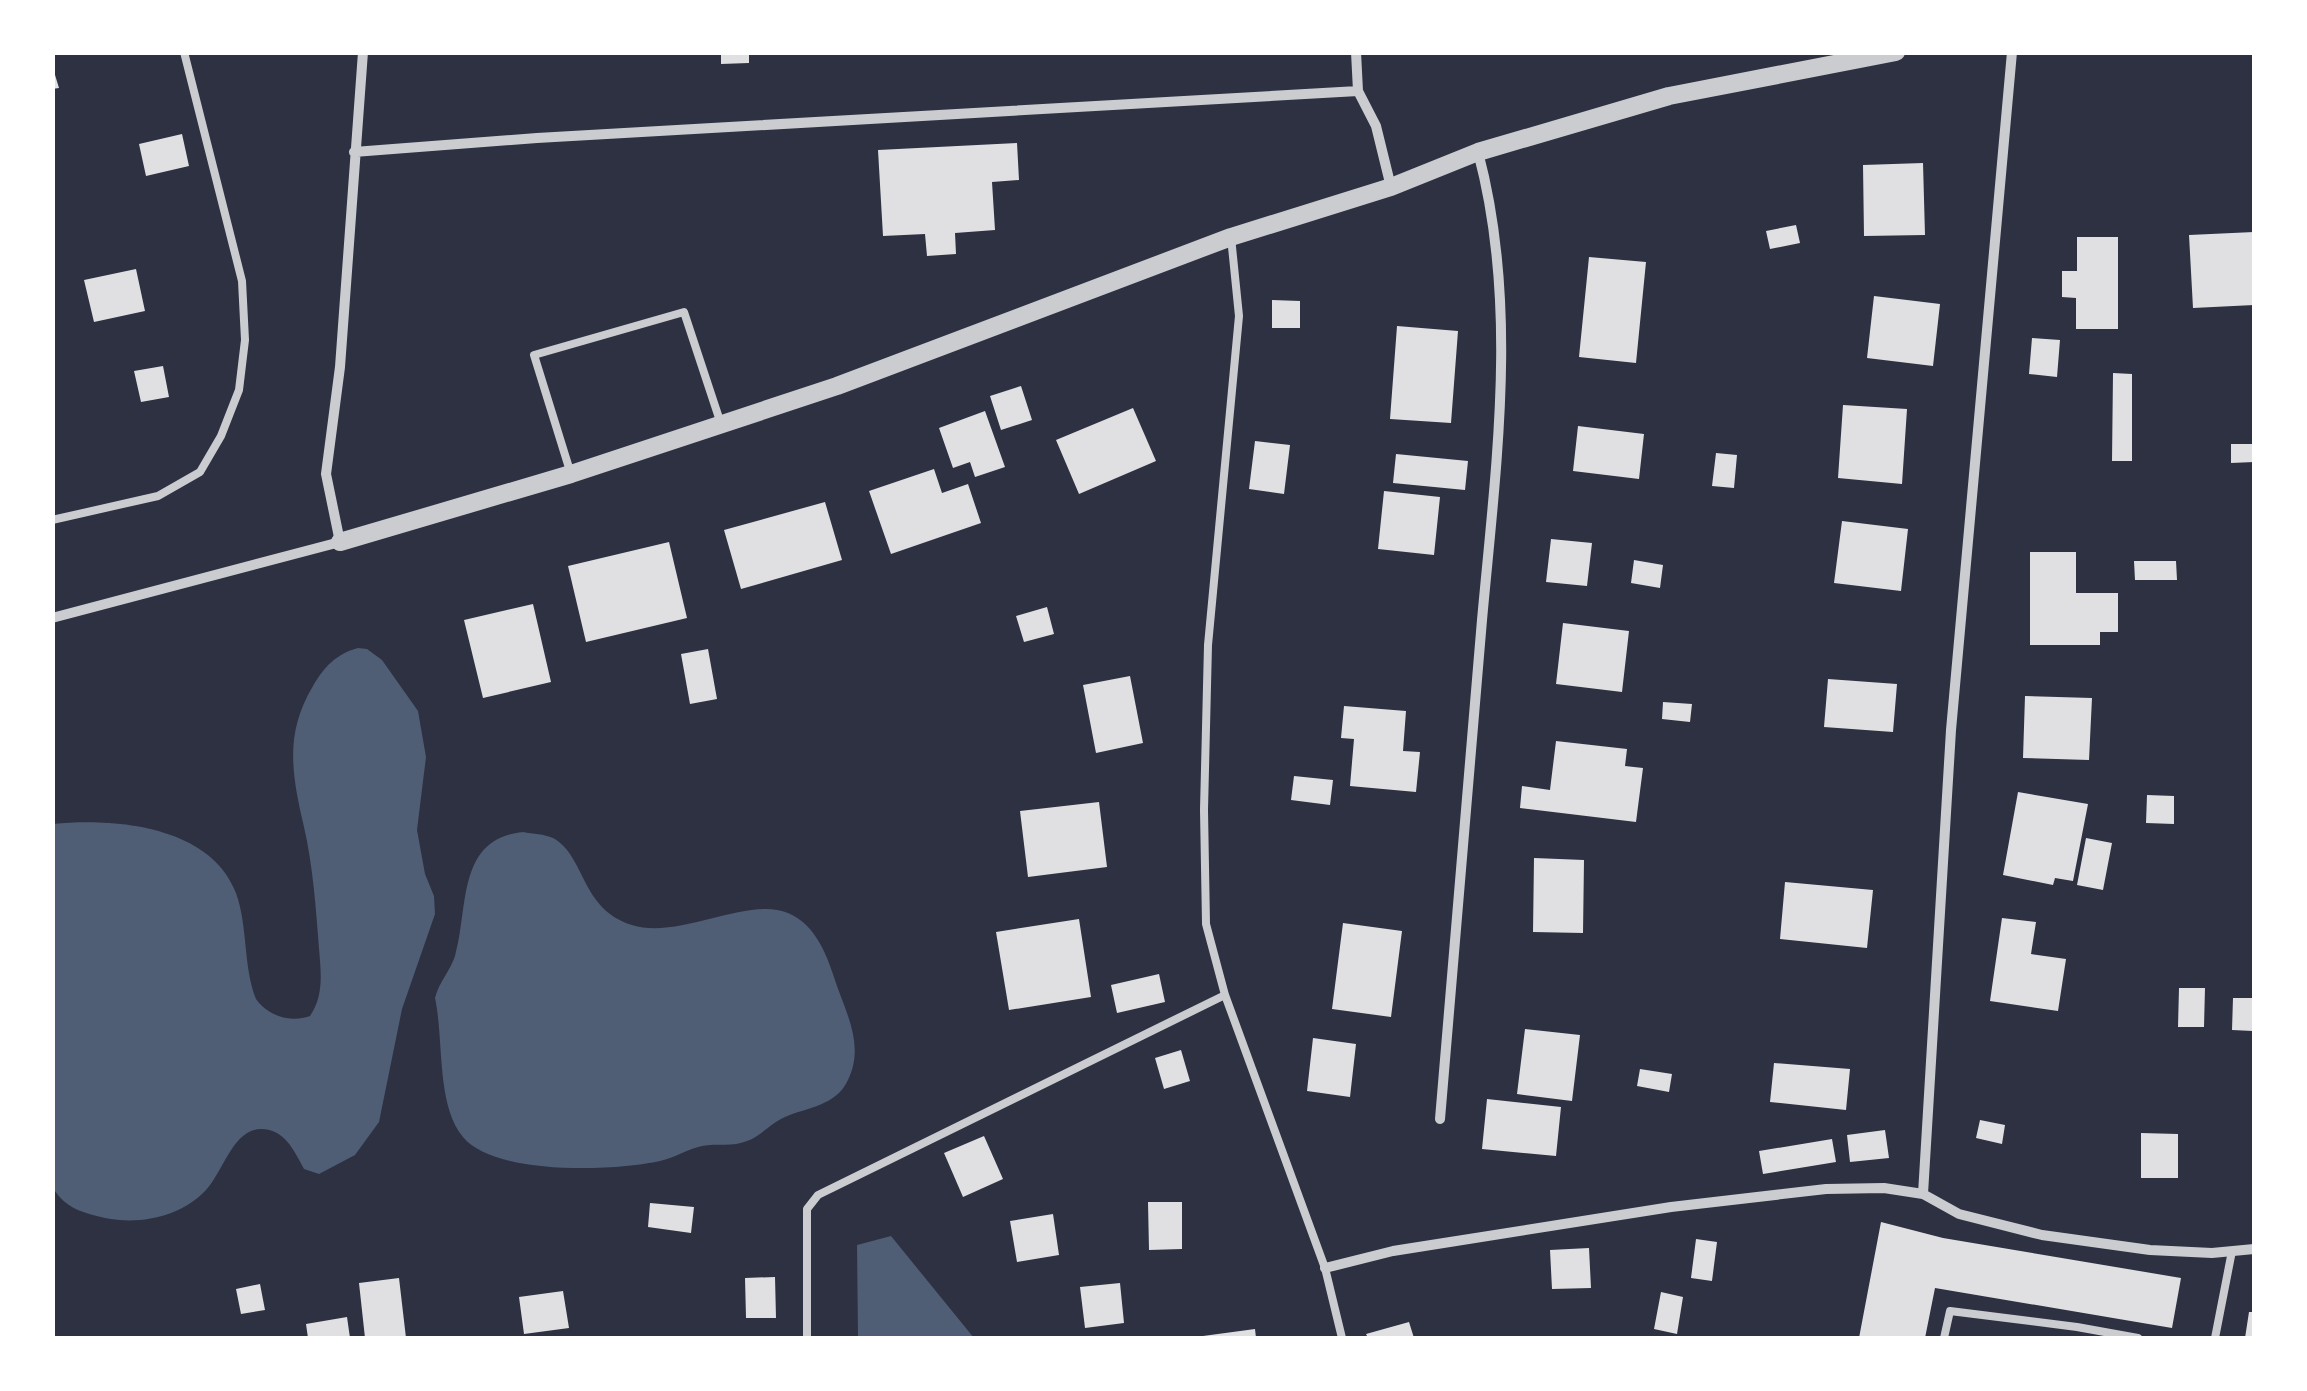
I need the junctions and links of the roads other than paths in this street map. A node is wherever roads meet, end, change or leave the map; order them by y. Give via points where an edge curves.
1 (184, 52) edge
2 (363, 52) edge
3 (1356, 52) edge
4 (1896, 52) edge
5 (2012, 52) edge
6 (1358, 91) junction
7 (354, 152) junction
8 (1478, 152) junction
9 (1391, 186) junction
10 (1231, 237) junction
11 (721, 424) junction
12 (571, 474) junction
13 (52, 520) edge
14 (340, 542) junction
15 (52, 618) edge
16 (1225, 995) junction
17 (1440, 1120) dead end
18 (1923, 1194) junction
19 (2254, 1250) edge
20 (2232, 1251) junction
21 (1325, 1268) junction
22 (2077, 1326) junction
23 (807, 1338) edge
24 (1342, 1338) edge
25 (1944, 1338) edge
26 (2075, 1338) edge
27 (2138, 1338) edge
28 (2215, 1338) edge

1 - 13 lane via 242,281 239,390 200,472 158,496
2 - 7 street
3 - 6 street
4 - 8 street via 1669,96
5 - 18 street via 1952,730
6 - 7 street
6 - 9 street via 1376,126
7 - 14 street via 326,474
8 - 9 street
8 - 17 street via 1499,260 1498,440
9 - 10 street
10 - 11 street
10 - 16 lane via 1239,316 1208,645 1204,810 1206,924
11 - 12 street
11 - 12 lane via 684,312 534,355
12 - 14 street
14 - 15 street
16 - 21 lane
16 - 23 lane via 818,1195 806,1209
18 - 20 street via 1959,1214 2042,1235 2150,1250
18 - 21 street via 1826,1189 1671,1207
19 - 20 street
20 - 28 lane
21 - 24 lane
22 - 25 lane via 1950,1311
22 - 26 lane
22 - 27 lane

